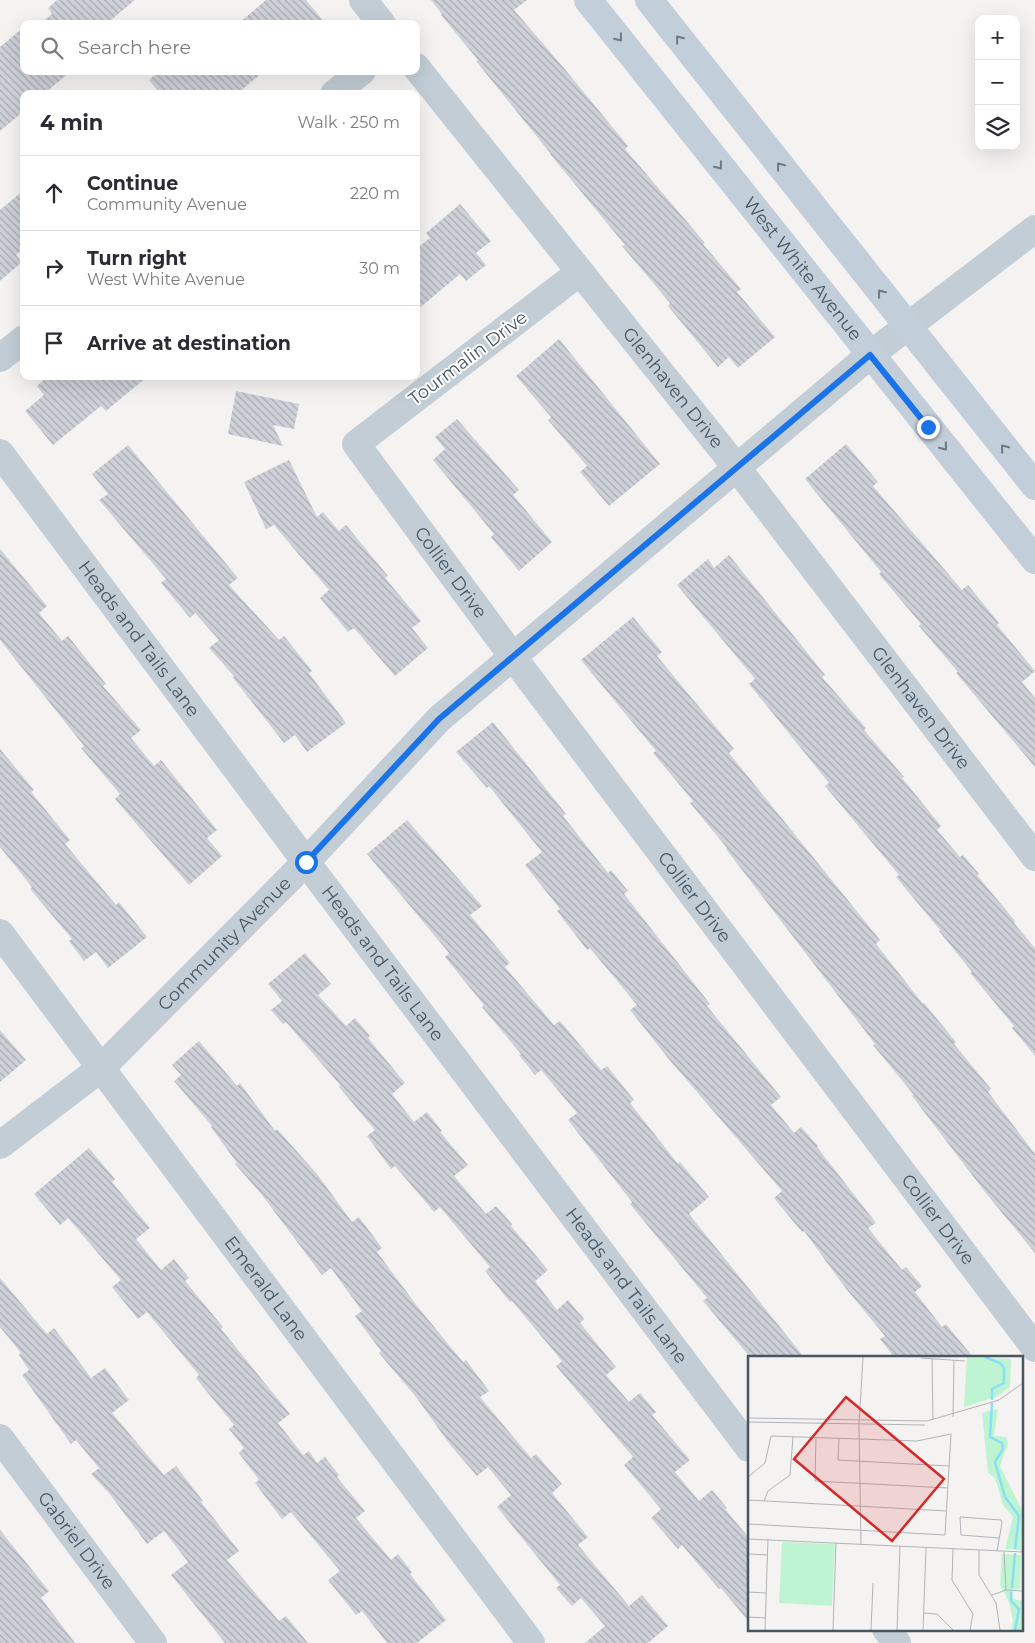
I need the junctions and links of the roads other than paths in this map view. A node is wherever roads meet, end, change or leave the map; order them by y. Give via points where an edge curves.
1 (363, 0) edge
2 (588, 0) edge
3 (649, 0) edge
4 (379, 20) edge
5 (420, 72) edge
6 (357, 75) edge
7 (339, 90) edge
8 (1035, 229) edge
9 (580, 272) junction
10 (907, 326) junction
11 (20, 342) edge
12 (870, 355) junction
13 (0, 358) edge
14 (356, 444) joint
15 (0, 453) edge
16 (737, 468) junction
17 (1035, 486) edge
18 (1035, 560) edge
19 (513, 657) junction
20 (1035, 856) edge
21 (306, 862) junction
22 (0, 934) edge
23 (101, 1068) junction
24 (0, 1145) edge
25 (1035, 1348) edge
26 (0, 1438) edge
27 (748, 1447) edge
28 (887, 1630) edge
29 (153, 1643) edge
30 (531, 1643) edge
31 (897, 1643) edge

1 - 4 street
2 -> 12 main road, West White Avenue
10 -> 3 main road
5 - 9 street, Glenhaven Drive
6 - 7 street
8 - 10 street, Community Avenue
9 - 14 street, Tourmalin Drive
9 - 16 street, Glenhaven Drive
10 - 12 street, Community Avenue
17 -> 10 main road
11 - 13 street
12 - 16 street, Community Avenue
12 -> 18 main road, West White Avenue
14 - 19 street, Collier Drive
15 - 21 street, Heads and Tails Lane
16 - 19 street, Community Avenue
16 - 20 street, Glenhaven Drive
19 - 21 street, Community Avenue via 439,719
19 - 25 street, Collier Drive
21 - 23 street, Community Avenue
21 - 27 street, Heads and Tails Lane
22 - 23 street, Emerald Lane
23 - 24 street, Community Avenue
23 - 30 street, Emerald Lane
26 - 29 street, Gabriel Drive
28 - 31 street

